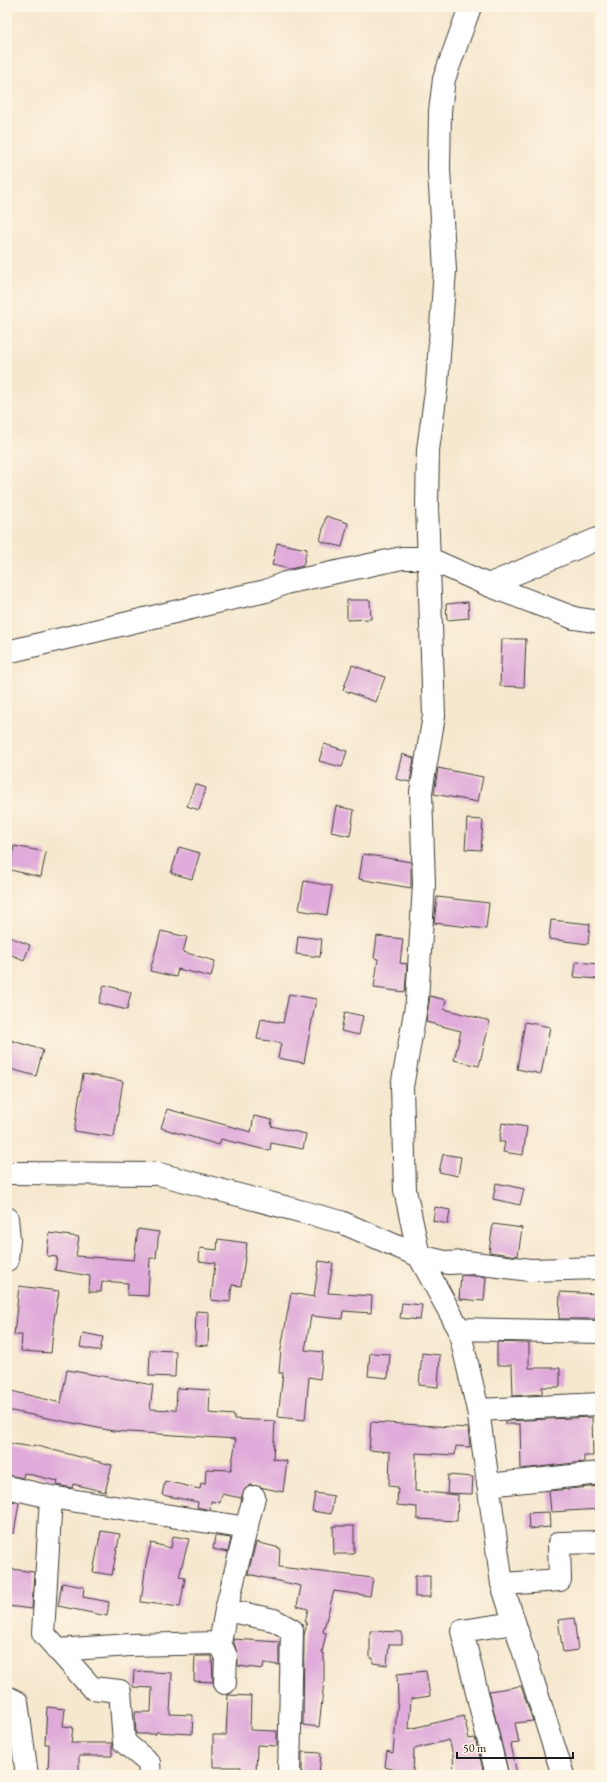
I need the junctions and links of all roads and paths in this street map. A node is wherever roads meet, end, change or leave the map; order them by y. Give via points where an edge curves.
1 (470, 7) edge
2 (600, 538) edge
3 (428, 558) junction
4 (488, 585) junction
5 (600, 622) edge
6 (7, 652) edge
7 (7, 1173) edge
8 (7, 1218) edge
9 (419, 1256) junction
10 (7, 1260) edge
11 (600, 1268) edge
12 (459, 1329) junction
13 (600, 1332) edge
14 (600, 1404) edge
15 (478, 1410) junction
16 (600, 1473) edge
17 (488, 1485) junction
18 (7, 1487) edge
19 (51, 1497) junction
20 (254, 1497) dead end
21 (247, 1528) junction
22 (600, 1542) edge
23 (502, 1584) junction
24 (226, 1610) junction
25 (514, 1623) junction
26 (220, 1643) junction
27 (57, 1650) junction
28 (225, 1683) dead end
29 (7, 1697) edge
30 (27, 1775) edge
31 (150, 1775) edge
32 (289, 1775) edge
33 (497, 1775) edge
34 (563, 1775) edge

1 - 3 street via 444,79 440,111 439,169 445,270 437,384 428,450
2 - 4 street
3 - 4 street
3 - 6 street via 402,558 285,583 266,591
3 - 9 street via 434,716 421,792 424,884 417,1001 402,1087 405,1190
4 - 5 street via 574,618
7 - 9 street via 159,1174 341,1222
8 - 10 street
9 - 11 street via 449,1263 466,1262 530,1270
9 - 12 street
12 - 13 street
12 - 15 street
14 - 15 street
15 - 17 street
16 - 17 street
17 - 23 street
18 - 19 street
19 - 21 street
19 - 27 street via 43,1633
20 - 21 street
21 - 24 street
22 - 23 street via 560,1543 560,1580
23 - 25 street
24 - 26 street
24 - 32 street via 274,1620 292,1630
25 - 33 street via 462,1631
25 - 34 street
26 - 27 street
26 - 28 street via 226,1656
27 - 31 street via 92,1688 120,1691 124,1742 149,1763
29 - 30 street via 17,1702

